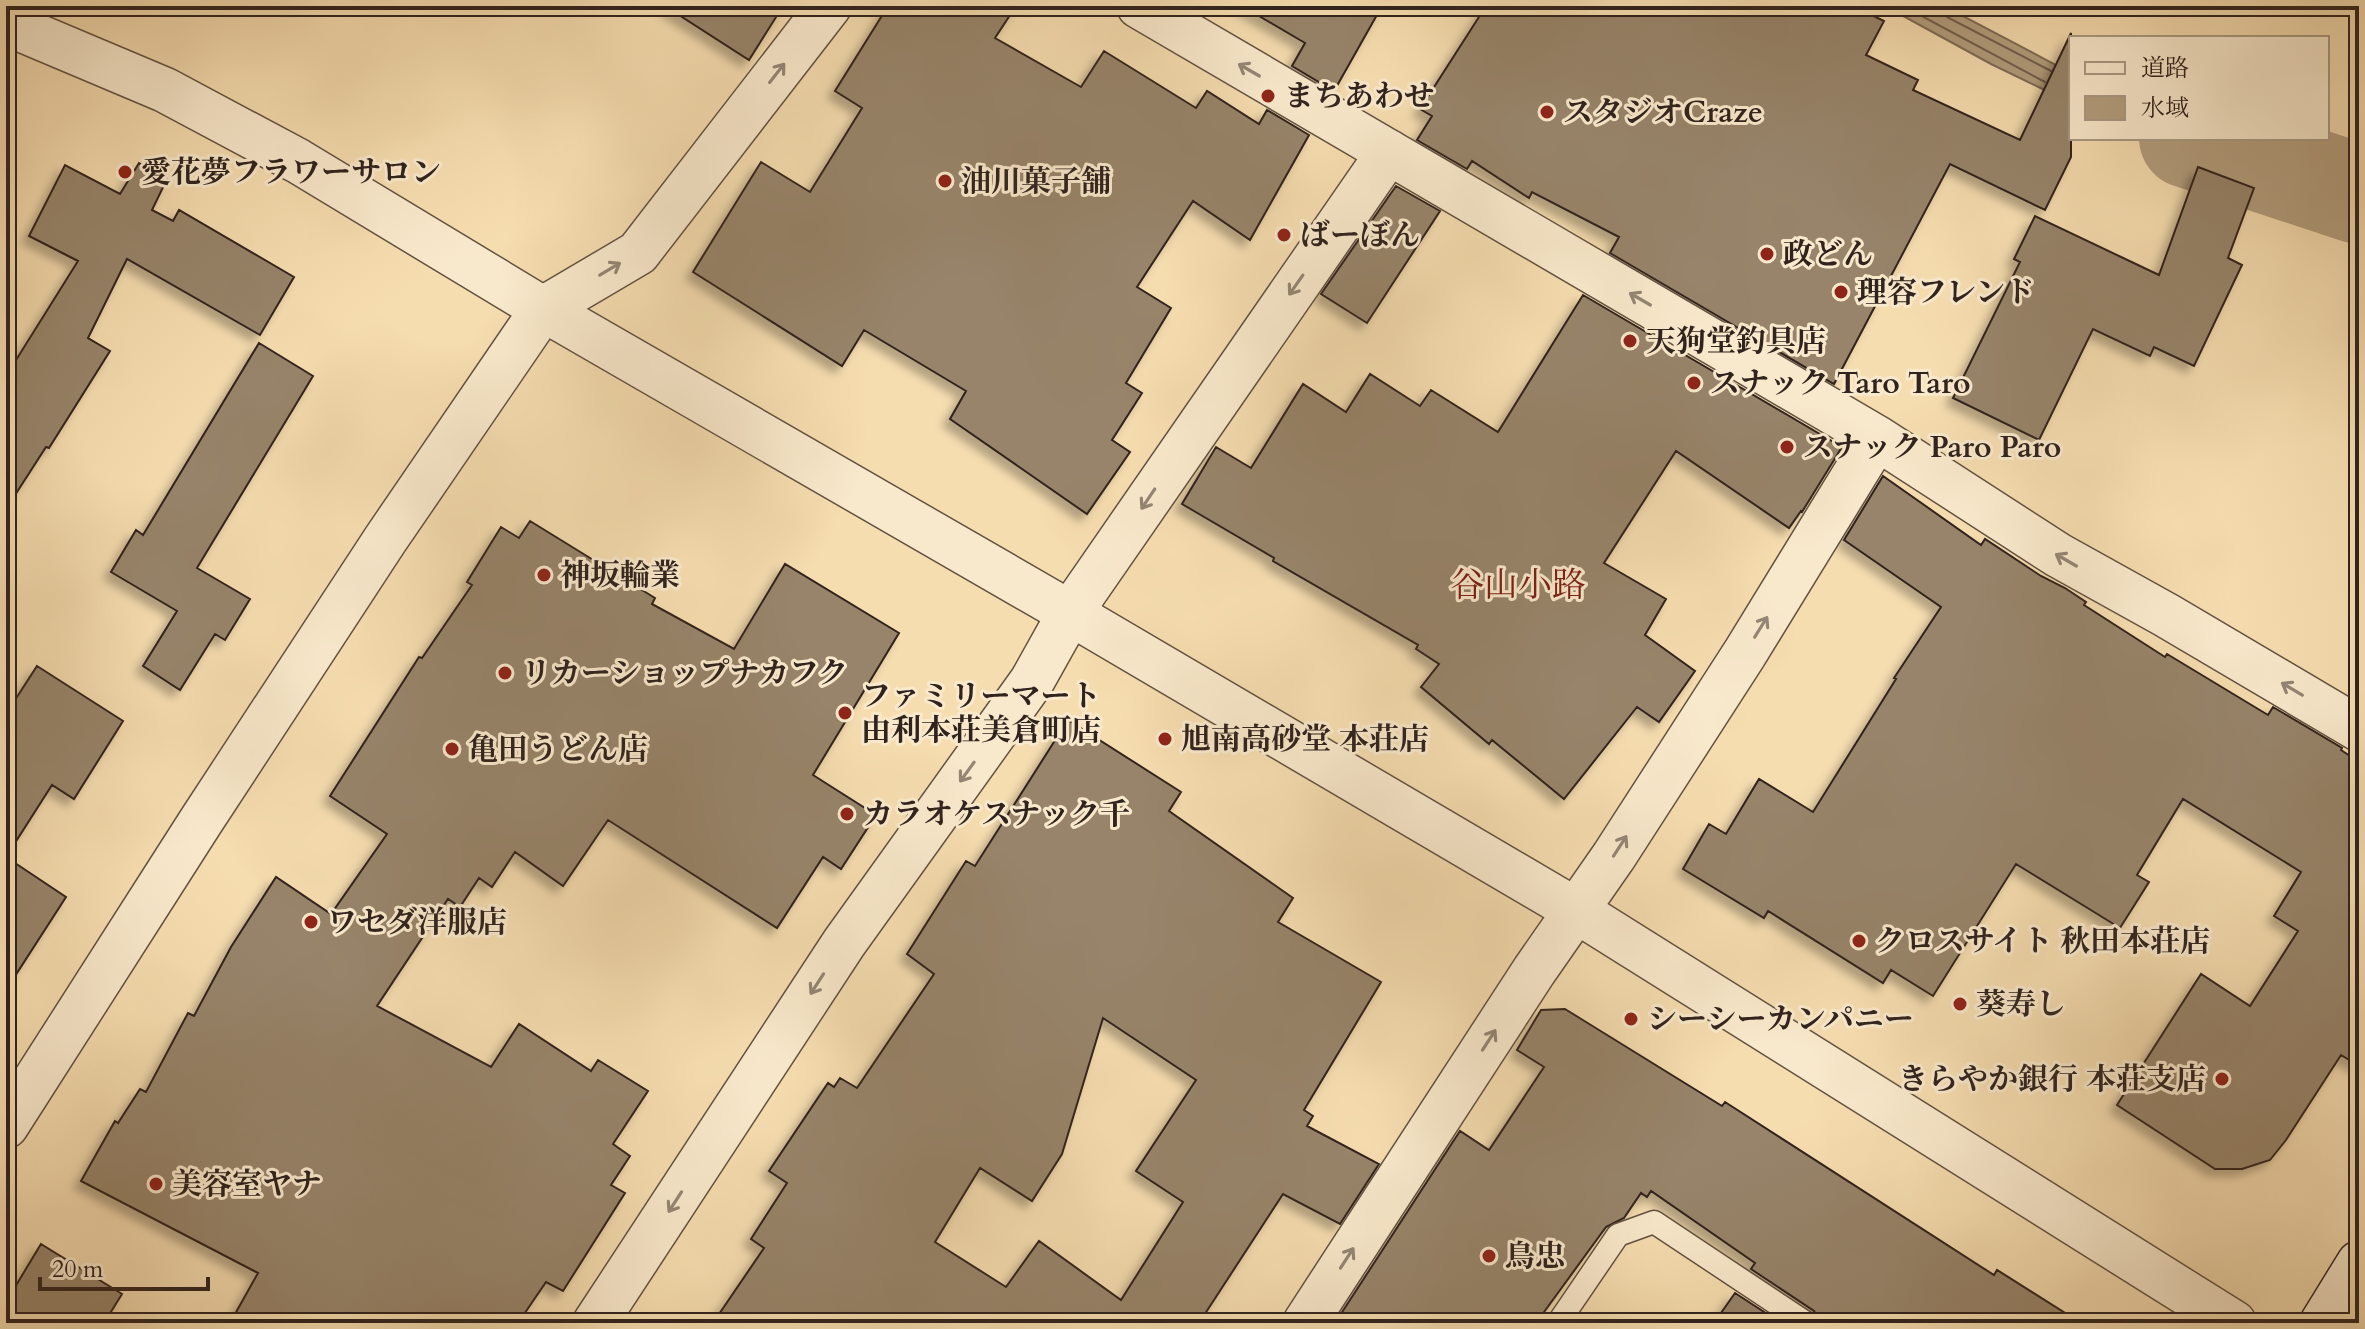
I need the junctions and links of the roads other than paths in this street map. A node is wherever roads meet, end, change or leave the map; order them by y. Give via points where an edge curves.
1 (829, 6) edge
2 (1139, 6) edge
3 (6, 23) edge
4 (1389, 152) junction
5 (543, 309) junction
6 (1877, 438) junction
7 (1070, 613) junction
8 (2359, 729) edge
9 (1577, 911) junction
10 (6, 1126) edge
11 (2359, 1263) edge
12 (595, 1323) edge
13 (1305, 1323) edge
14 (1558, 1323) edge
15 (1806, 1323) edge
16 (2234, 1323) edge
17 (2322, 1323) edge

5 -> 1 street via 638,253
4 -> 2 street
3 - 5 street via 165,90 298,161
6 -> 4 street
4 -> 7 street
5 - 7 street
5 - 10 street via 350,594
8 -> 6 street via 2058,555
9 -> 6 street
7 - 9 street
7 -> 12 street via 1032,681 844,943
13 -> 9 street
9 - 16 street
11 - 17 street
14 - 15 lane via 1618,1235 1654,1222

